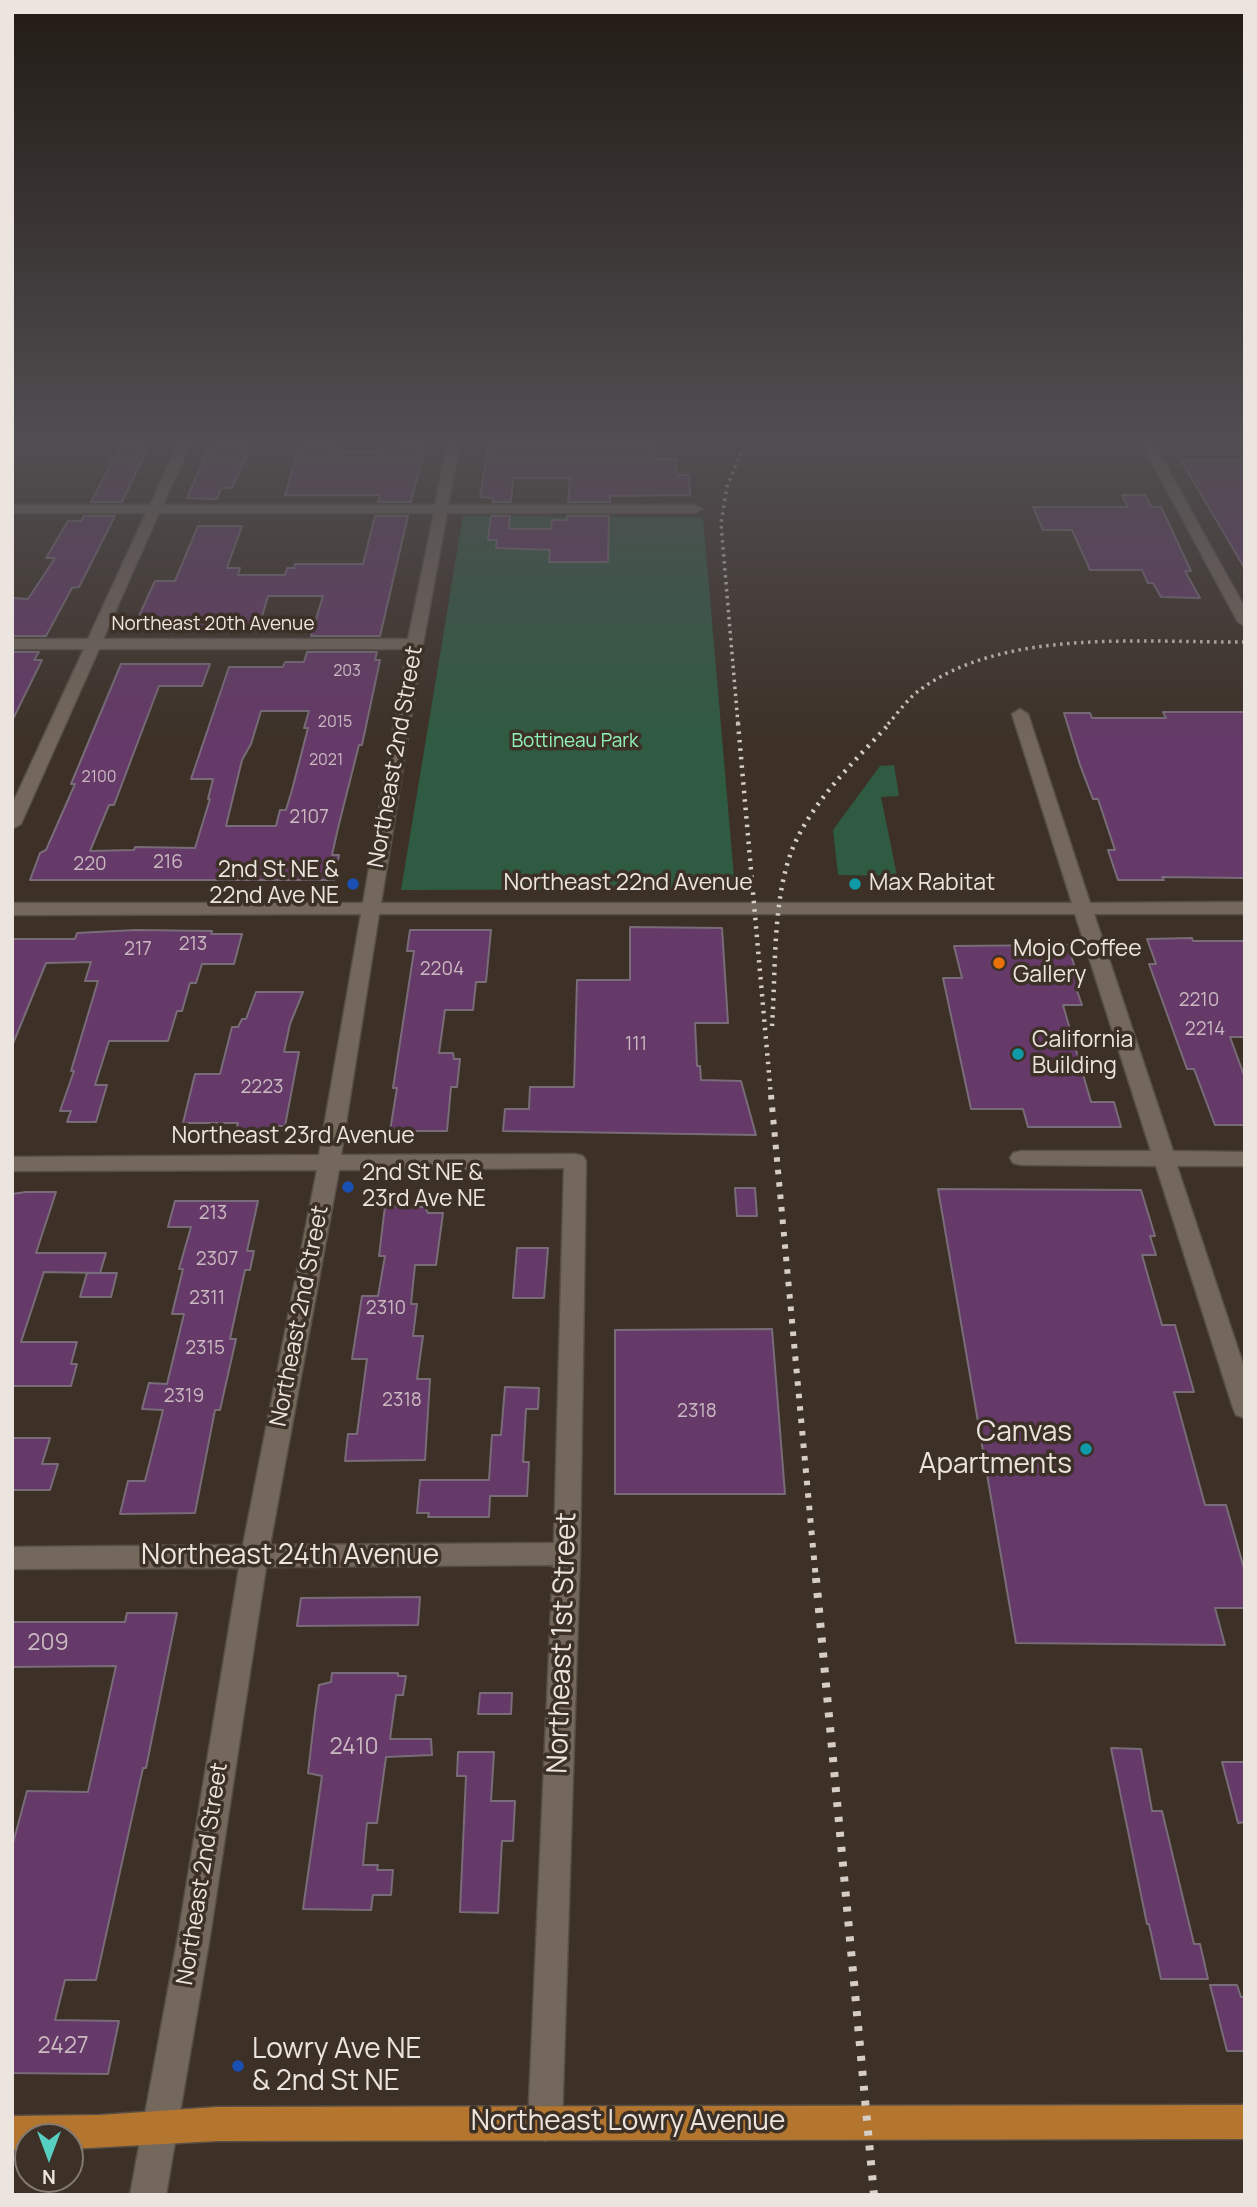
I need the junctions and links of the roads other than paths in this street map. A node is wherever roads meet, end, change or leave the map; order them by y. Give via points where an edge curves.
1 (140, 540) edge
2 (434, 540) edge
3 (1200, 540) edge
4 (1245, 622) edge
5 (12, 644) edge
6 (415, 644) junction
7 (92, 645) junction
8 (1020, 714) dead end
9 (12, 824) edge
10 (1245, 908) edge
11 (12, 909) edge
12 (370, 909) junction
13 (1082, 909) junction
14 (1021, 1158) dead end
15 (1166, 1158) junction
16 (1245, 1159) edge
17 (575, 1161) joint
18 (329, 1163) junction
19 (12, 1164) edge
20 (1245, 1408) edge
21 (567, 1554) junction
22 (254, 1557) junction
23 (12, 1558) edge
24 (1245, 2122) edge
25 (545, 2124) junction
26 (161, 2126) junction
27 (12, 2133) edge
28 (148, 2195) edge

1 - 7 street
2 - 6 street, Northeast 2nd Street
3 - 4 street
5 - 7 street, Northeast 20th Avenue
6 - 7 street, Northeast 20th Avenue
6 - 12 street, Northeast 2nd Street
7 - 9 street
8 - 13 street
10 - 13 street, Northeast 22nd Avenue
11 - 12 street, Northeast 22nd Avenue
12 - 13 street, Northeast 22nd Avenue
12 - 18 street, Northeast 2nd Street
13 - 15 street
14 - 15 street
15 - 16 street
15 - 20 street
17 - 18 street, Northeast 23rd Avenue
17 - 21 street, Northeast 1st Street
18 - 19 street, Northeast 23rd Avenue
18 - 22 street, Northeast 2nd Street
21 - 22 street, Northeast 24th Avenue
21 - 25 street, Northeast 1st Street
22 - 23 street, Northeast 24th Avenue
22 - 26 street, Northeast 2nd Street
24 - 25 main road, Northeast Lowry Avenue
25 - 26 main road, Northeast Lowry Avenue
26 - 27 main road, Northeast Lowry Avenue
26 - 28 street, Northeast 2nd Street

